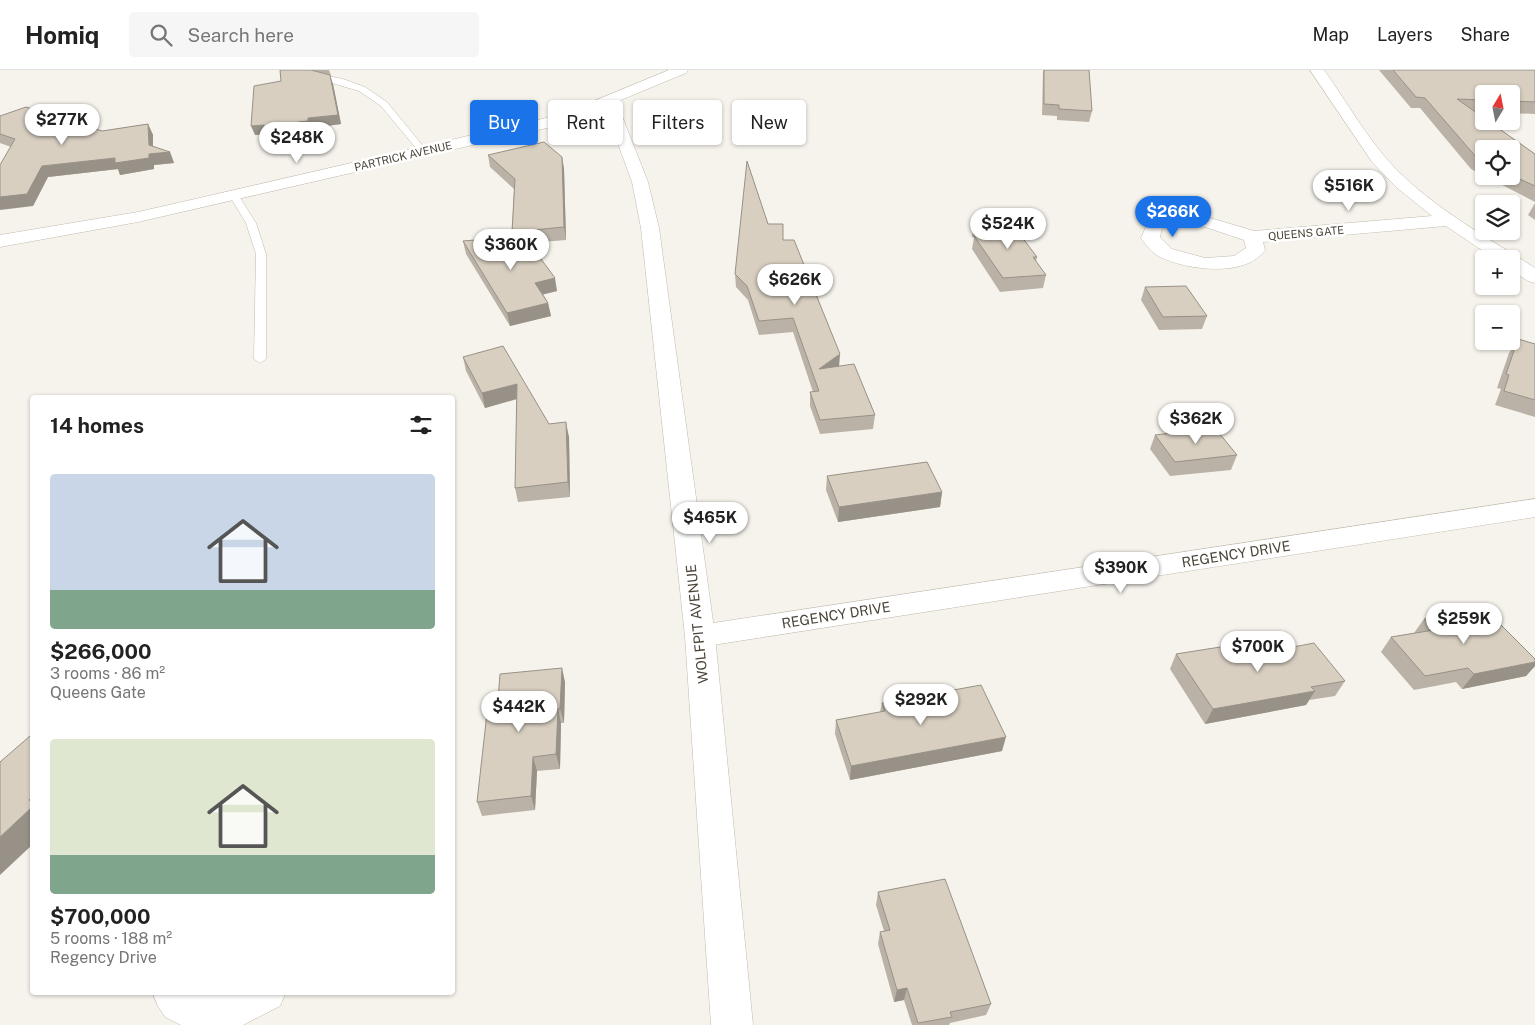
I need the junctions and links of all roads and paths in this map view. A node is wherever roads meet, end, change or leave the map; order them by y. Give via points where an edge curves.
1 (681, 70) edge
2 (1317, 70) edge
3 (301, 72) edge
4 (609, 100) edge
5 (548, 123) edge
6 (623, 138) edge
7 (423, 151) junction
8 (234, 195) junction
9 (1448, 220) junction
10 (1253, 238) junction
11 (0, 240) edge
12 (1494, 250) edge
13 (1520, 267) edge
14 (1535, 277) edge
15 (260, 359) dead end
16 (1535, 508) edge
17 (700, 636) junction
18 (174, 995) edge
19 (262, 995) edge
20 (212, 1019) edge
21 (732, 1025) edge

1 - 4 street, PARTRICK AVENUE
2 - 9 street via 1387,168
3 - 7 lane via 347,84 384,104
5 - 7 street, PARTRICK AVENUE
6 - 17 street, WOLFPIT AVENUE via 640,182 650,228
7 - 8 street, PARTRICK AVENUE
8 - 11 street, PARTRICK AVENUE via 138,217
8 - 15 lane via 251,221 261,254
9 - 10 street, QUEENS GATE
9 - 12 street
10 - 10 street, QUEENS GATE via 1256,250 1239,260 1205,264 1165,253 1150,238 1154,226 1173,220 1206,222
13 - 14 street
16 - 17 street, REGENCY DRIVE
17 - 21 street, WOLFPIT AVENUE
18 - 20 street via 190,1010
19 - 20 street

